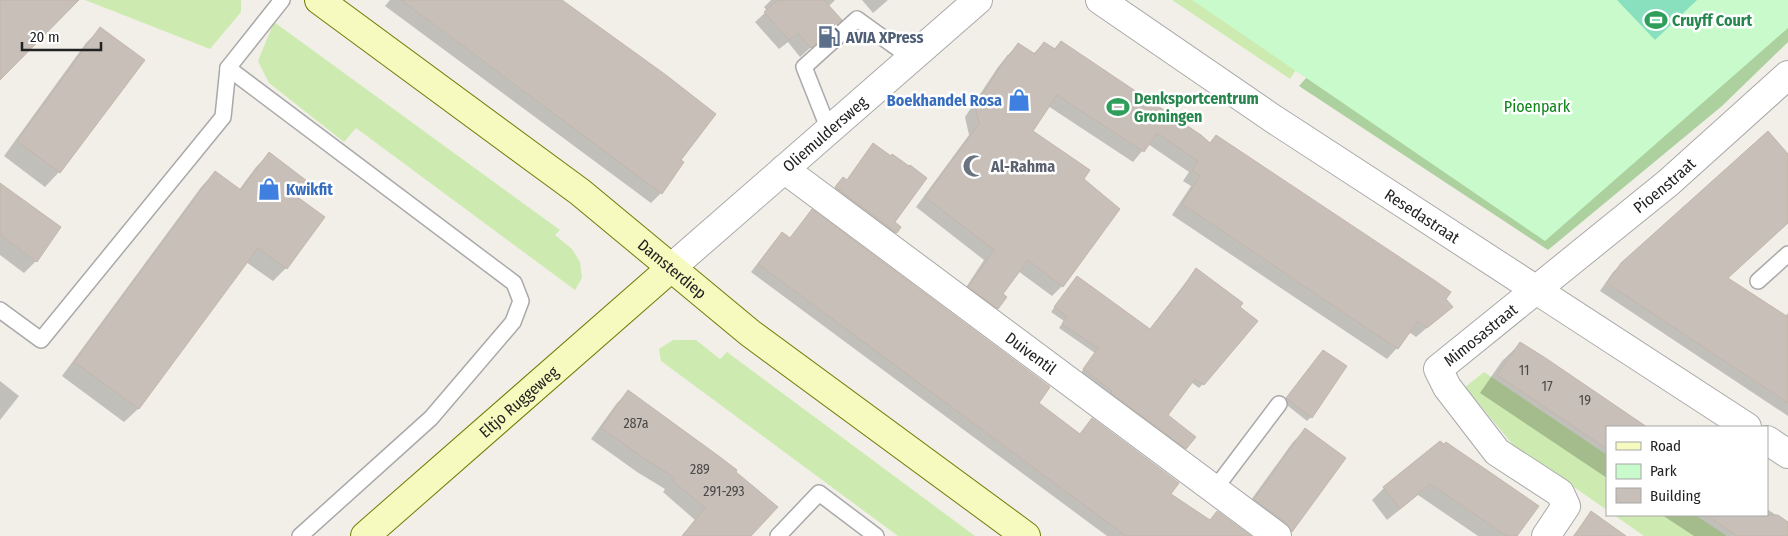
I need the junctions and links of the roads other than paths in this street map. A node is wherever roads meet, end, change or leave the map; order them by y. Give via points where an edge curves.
1 (282, 0) edge
2 (319, 0) edge
3 (978, 0) edge
4 (1100, 0) edge
5 (911, 58) junction
6 (228, 68) junction
7 (1788, 75) edge
8 (829, 130) junction
9 (784, 169) junction
10 (1788, 254) edge
11 (671, 268) junction
12 (1758, 281) dead end
13 (1536, 290) junction
14 (0, 310) edge
15 (1280, 404) dead end
16 (1745, 426) edge
17 (1768, 441) edge
18 (1788, 454) edge
19 (1214, 490) junction
20 (300, 536) edge
21 (365, 536) edge
22 (778, 536) edge
23 (876, 536) edge
24 (1026, 536) edge
25 (1277, 536) edge
26 (1546, 536) edge

1 - 6 lane
2 - 11 main road, Damsterdiep via 580,192
3 - 5 street, Oliemuldersweg
4 - 13 street, Resedastraat via 1272,118
5 - 8 street, Oliemuldersweg
5 - 8 lane via 857,19 804,68
6 - 14 lane via 223,117 42,340
6 - 20 lane via 514,283 521,300 513,322 431,418
7 - 13 street, Pioenstraat via 1668,182
8 - 9 street, Oliemuldersweg
9 - 11 street, Oliemuldersweg
9 - 19 street, Duiventil
10 - 12 lane
11 - 21 main road, Eltjo Ruggeweg
11 - 24 main road, Damsterdiep via 750,333
13 - 16 street, Resedastraat
13 - 26 street, Mimosastraat via 1438,369 1447,387 1497,452 1560,493 1566,506
15 - 19 lane
17 - 18 street
19 - 25 street, Duiventil
22 - 23 lane via 819,493

